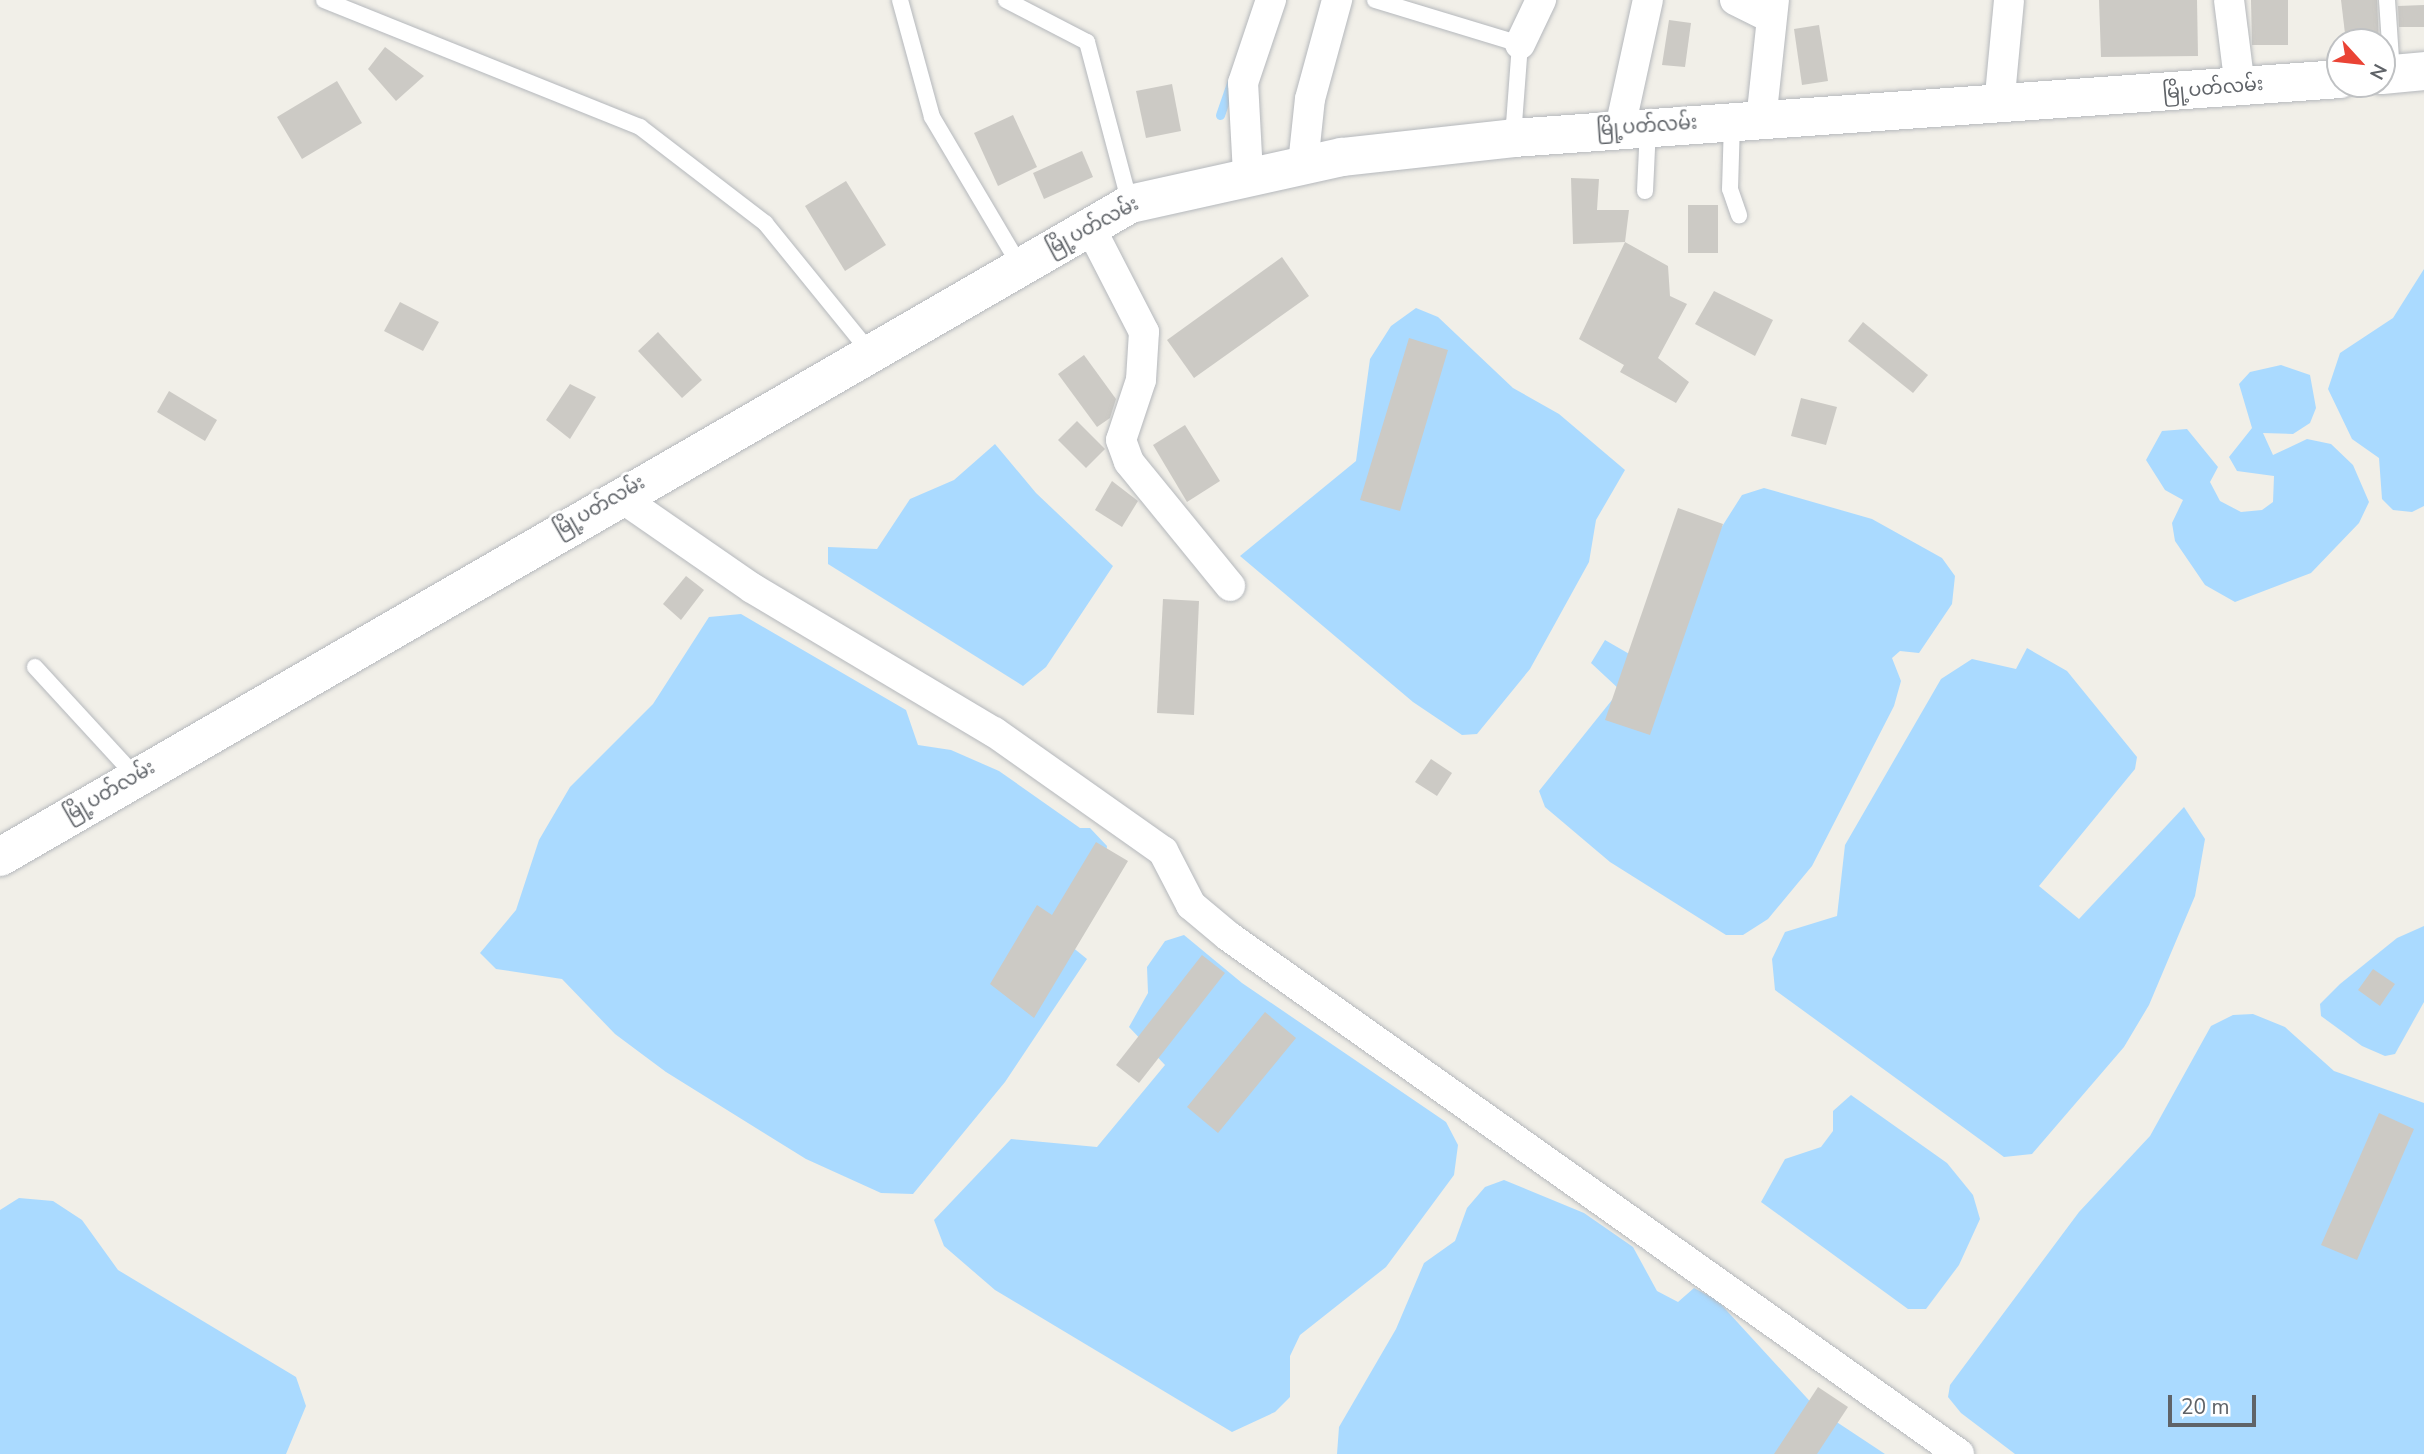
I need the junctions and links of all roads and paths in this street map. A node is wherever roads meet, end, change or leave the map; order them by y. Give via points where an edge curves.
1 (324, 0) edge
2 (900, 0) edge
3 (1006, 0) edge
4 (1271, 0) edge
5 (1337, 0) edge
6 (1375, 0) edge
7 (1541, 0) edge
8 (1648, 0) edge
9 (1735, 0) edge
10 (2009, 0) edge
11 (2230, 0) edge
12 (2387, 0) edge
13 (1424, 7) edge
14 (1772, 9) edge
15 (1520, 44) junction
16 (2399, 73) edge
17 (2326, 80) edge
18 (2239, 88) junction
19 (1999, 107) junction
20 (1746, 122) junction
21 (1634, 126) junction
22 (1513, 138) junction
23 (1303, 164) junction
24 (1248, 174) junction
25 (1645, 191) dead end
26 (1130, 204) junction
27 (1739, 215) dead end
28 (1090, 227) junction
29 (1020, 266) junction
30 (870, 352) junction
31 (619, 496) junction
32 (1230, 586) dead end
33 (35, 667) dead end
34 (136, 777) junction
35 (0, 857) edge
36 (1959, 1454) edge

1 - 30 lane via 640,127 765,223
2 - 29 lane via 932,117
3 - 26 lane via 1087,43
4 - 24 street via 1243,83
5 - 23 street via 1310,99
6 - 13 lane
7 - 15 street
8 - 21 street
9 - 14 street
10 - 19 street
11 - 18 street
12 - 16 lane
13 - 15 lane
14 - 20 street
15 - 22 lane
17 - 18 main road, မြို့ပတ်လမ်း
18 - 19 main road, မြို့ပတ်လမ်း
19 - 20 main road, မြို့ပတ်လမ်း
20 - 21 main road, မြို့ပတ်လမ်း
20 - 27 lane via 1730,189
21 - 22 main road, မြို့ပတ်လမ်း
21 - 25 lane
22 - 23 main road, မြို့ပတ်လမ်း
23 - 24 main road, မြို့ပတ်လမ်း
24 - 26 main road, မြို့ပတ်လမ်း
26 - 28 main road, မြို့ပတ်လမ်း
28 - 29 main road, မြို့ပတ်လမ်း
28 - 32 street via 1144,332 1141,380 1121,440 1129,461
29 - 30 main road, မြို့ပတ်လမ်း
30 - 31 main road, မြို့ပတ်လမ်း
31 - 34 main road, မြို့ပတ်လမ်း
31 - 36 street via 752,588 994,732 1163,851 1191,905 1228,936
33 - 34 lane
34 - 35 main road, မြို့ပတ်လမ်း

